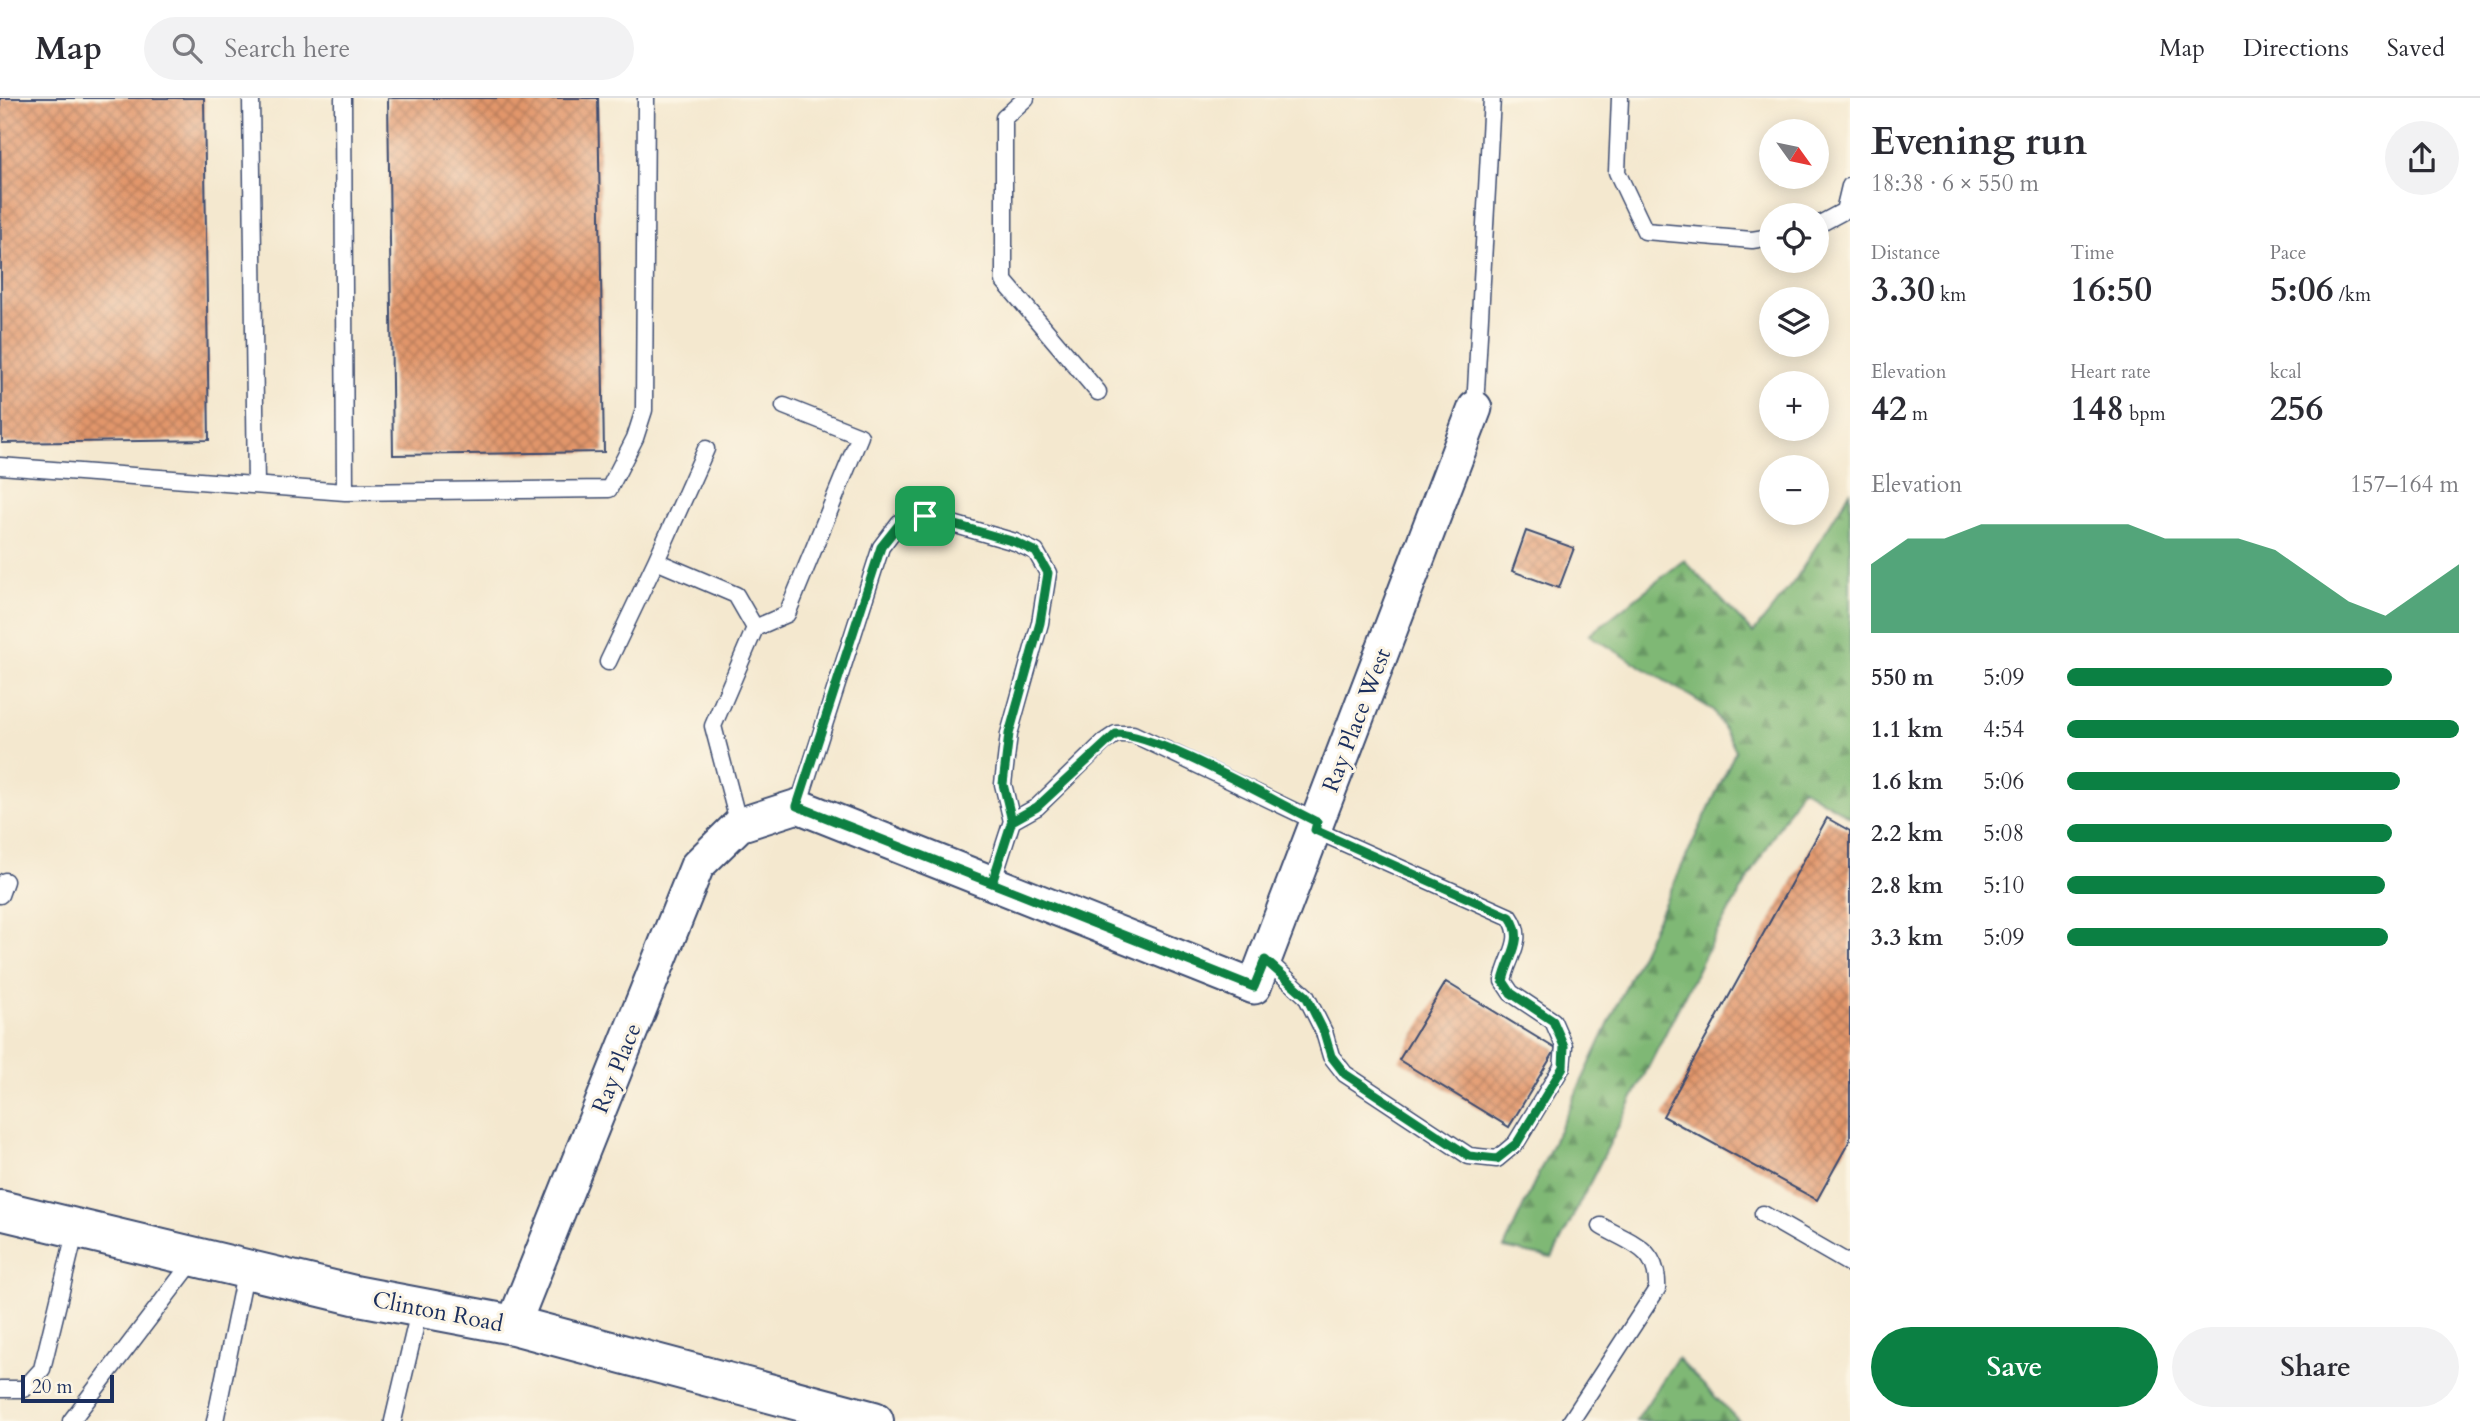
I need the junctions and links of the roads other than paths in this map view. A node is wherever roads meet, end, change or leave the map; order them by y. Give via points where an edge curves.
1 (251, 98) edge
2 (343, 98) edge
3 (646, 98) edge
4 (1026, 98) edge
5 (1492, 98) edge
6 (1620, 98) edge
7 (1850, 186) edge
8 (1829, 219) edge
9 (1759, 239) edge
10 (1098, 392) dead end
11 (784, 406) dead end
12 (1475, 408) joint
13 (706, 449) dead end
14 (0, 466) edge
15 (256, 485) junction
16 (345, 492) junction
17 (656, 561) junction
18 (755, 628) junction
19 (608, 662) dead end
20 (797, 806) junction
21 (1012, 821) junction
22 (739, 825) junction
23 (1316, 826) junction
24 (992, 883) junction
25 (1265, 960) junction
26 (0, 1210) edge
27 (1763, 1214) dead end
28 (1601, 1226) dead end
29 (76, 1229) junction
30 (196, 1257) junction
31 (1850, 1264) edge
32 (246, 1269) junction
33 (420, 1307) junction
34 (513, 1325) junction
35 (0, 1389) edge
36 (855, 1418) edge
37 (71, 1421) edge
38 (215, 1421) edge
39 (393, 1421) edge
40 (1571, 1421) edge

1 - 15 lane
2 - 16 lane
3 - 16 lane via 644,410 609,489
4 - 10 lane via 1004,118 1004,281
5 - 12 lane
6 - 9 lane via 1617,172 1645,231
7 - 8 lane via 1844,211
11 - 18 lane via 860,436 788,614
12 - 23 street, Ray Place West
13 - 17 lane
14 - 15 lane
15 - 16 lane
17 - 18 lane via 736,595
17 - 19 lane
18 - 22 lane via 713,726
20 - 21 lane via 881,547 900,523 925,516 1015,542 1036,552 1048,573 1040,623 1009,734 1003,784
20 - 22 street
20 - 24 street, Ray Place West
21 - 23 lane via 1037,807 1104,742 1116,734 1133,734
21 - 24 lane
22 - 34 street, Ray Place via 697,866
23 - 25 street, Ray Place West
23 - 25 lane via 1510,917 1518,939 1503,981 1511,993 1553,1021 1564,1046 1563,1067 1517,1143 1497,1159 1469,1156 1345,1074 1331,1056 1306,996
24 - 25 street, Ray Place West via 1254,987
26 - 29 street, Clinton Road
27 - 31 lane
28 - 40 lane via 1650,1254 1658,1271 1657,1289
29 - 30 street, Clinton Road
29 - 35 lane via 42,1369 24,1390
30 - 32 street, Clinton Road
30 - 37 lane
32 - 33 street, Clinton Road
32 - 38 lane
33 - 34 street, Clinton Road
33 - 39 lane
34 - 36 street, Clinton Road

